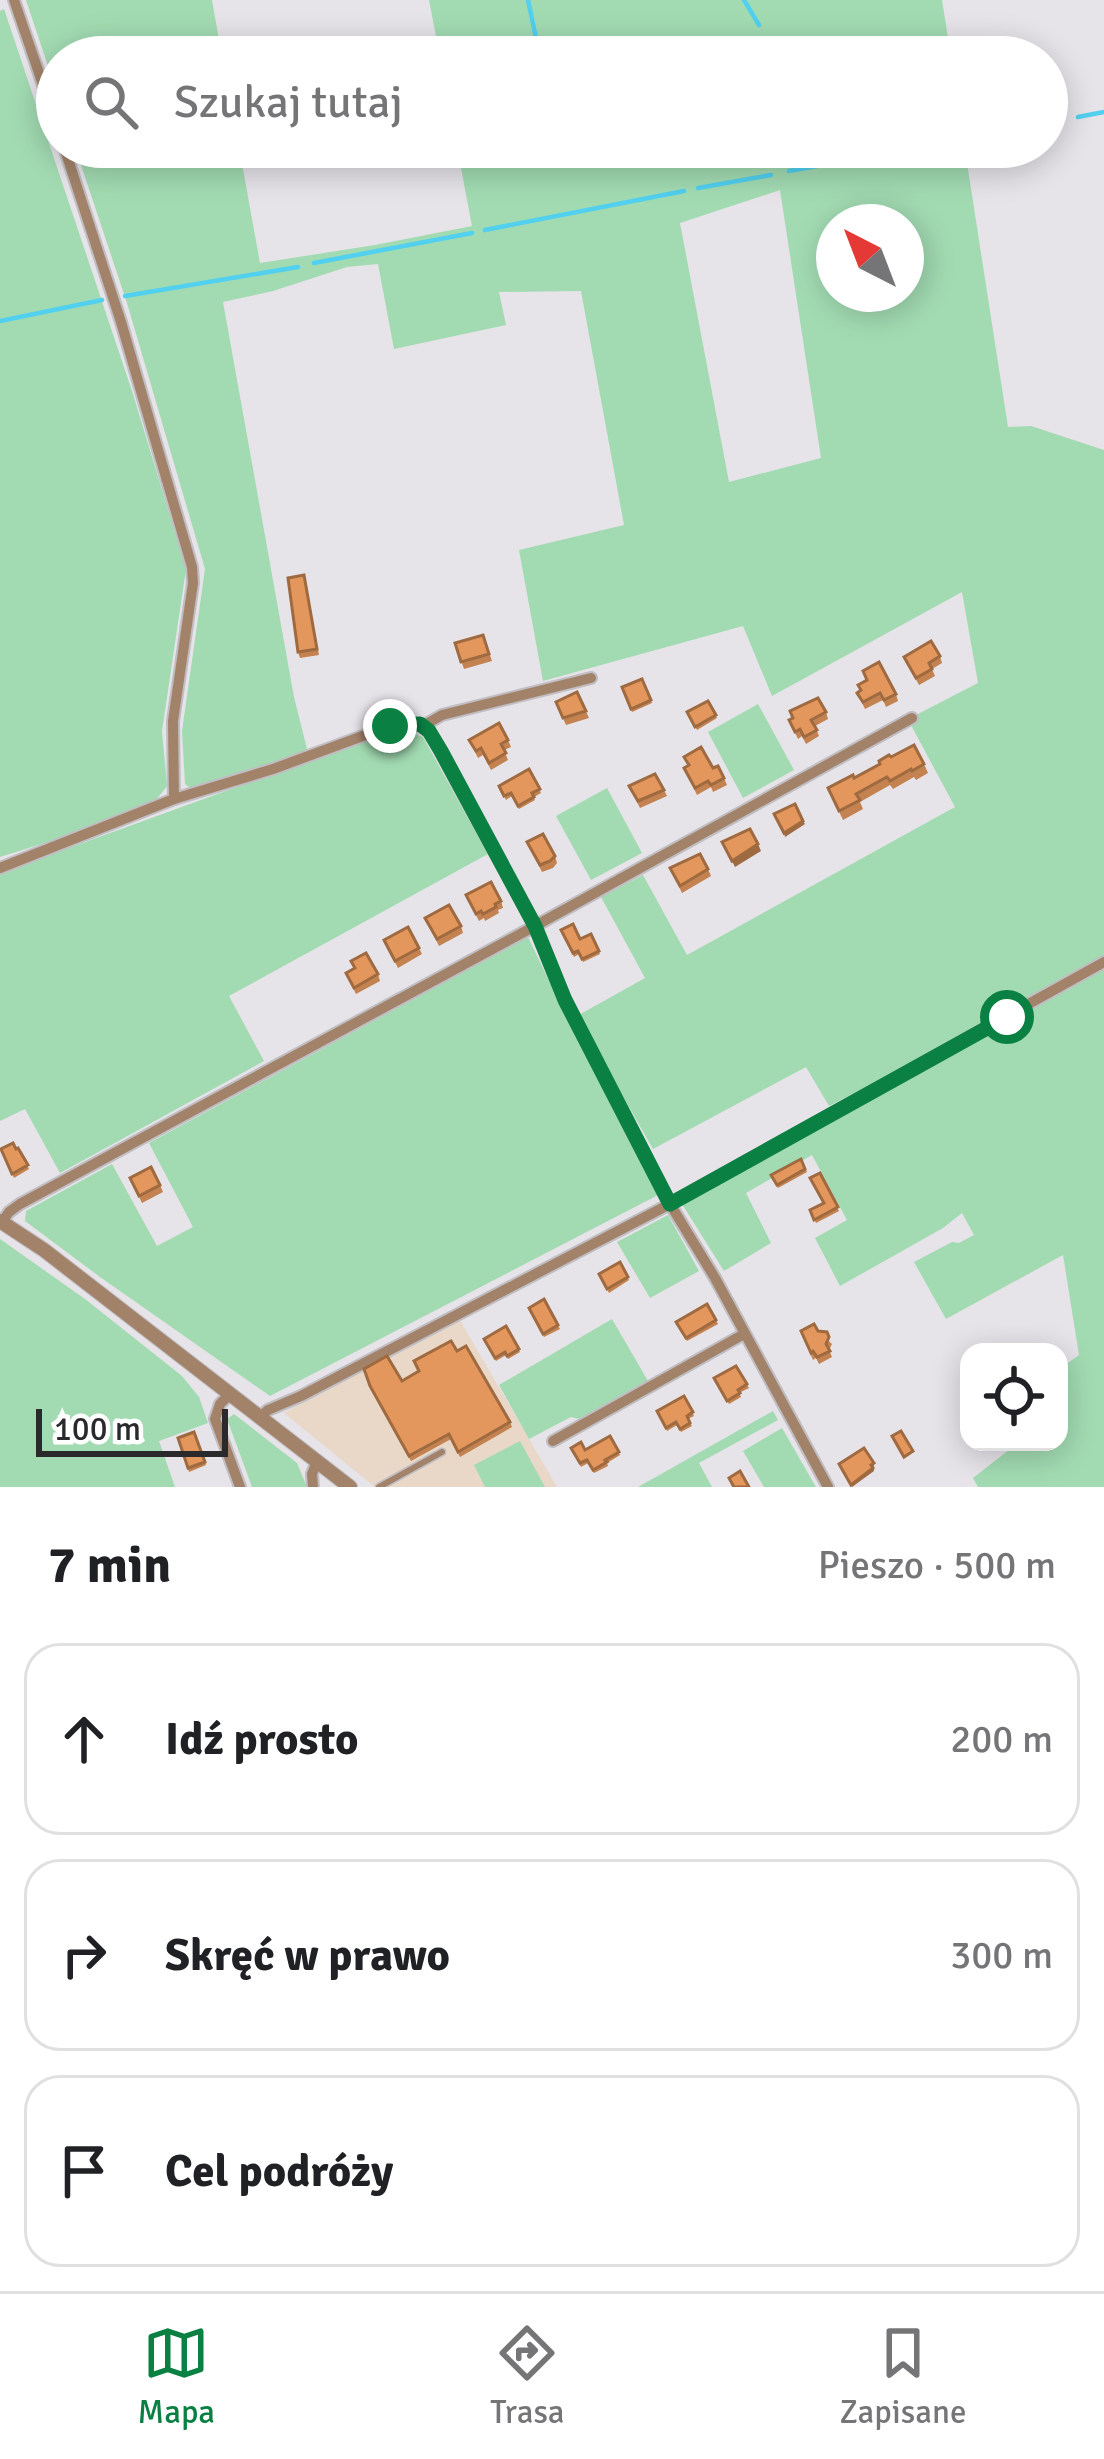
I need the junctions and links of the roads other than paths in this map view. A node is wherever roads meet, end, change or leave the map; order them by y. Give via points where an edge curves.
1 (14, 0) edge
2 (36, 64) edge
3 (71, 168) edge
4 (591, 679) dead end
5 (912, 718) dead end
6 (423, 726) junction
7 (174, 800) junction
8 (0, 868) edge
9 (535, 926) junction
10 (1104, 962) edge
11 (670, 1204) junction
12 (1, 1221) edge
13 (744, 1334) junction
14 (230, 1395) junction
15 (260, 1417) junction
16 (553, 1441) dead end
17 (442, 1452) dead end
18 (316, 1461) junction
19 (240, 1487) edge
20 (313, 1487) edge
21 (350, 1487) edge
22 (379, 1487) edge
23 (828, 1487) edge

1 - 2 street
3 - 7 street via 192,567 173,721
4 - 6 street
5 - 9 street
6 - 7 street via 390,726
6 - 9 street
7 - 8 street
9 - 11 street
9 - 12 street
10 - 11 street
11 - 13 street
11 - 15 street
12 - 14 street
13 - 16 street
13 - 23 street
14 - 15 street
14 - 19 street via 215,1418
15 - 18 street
17 - 22 lane
18 - 20 street
18 - 21 street

